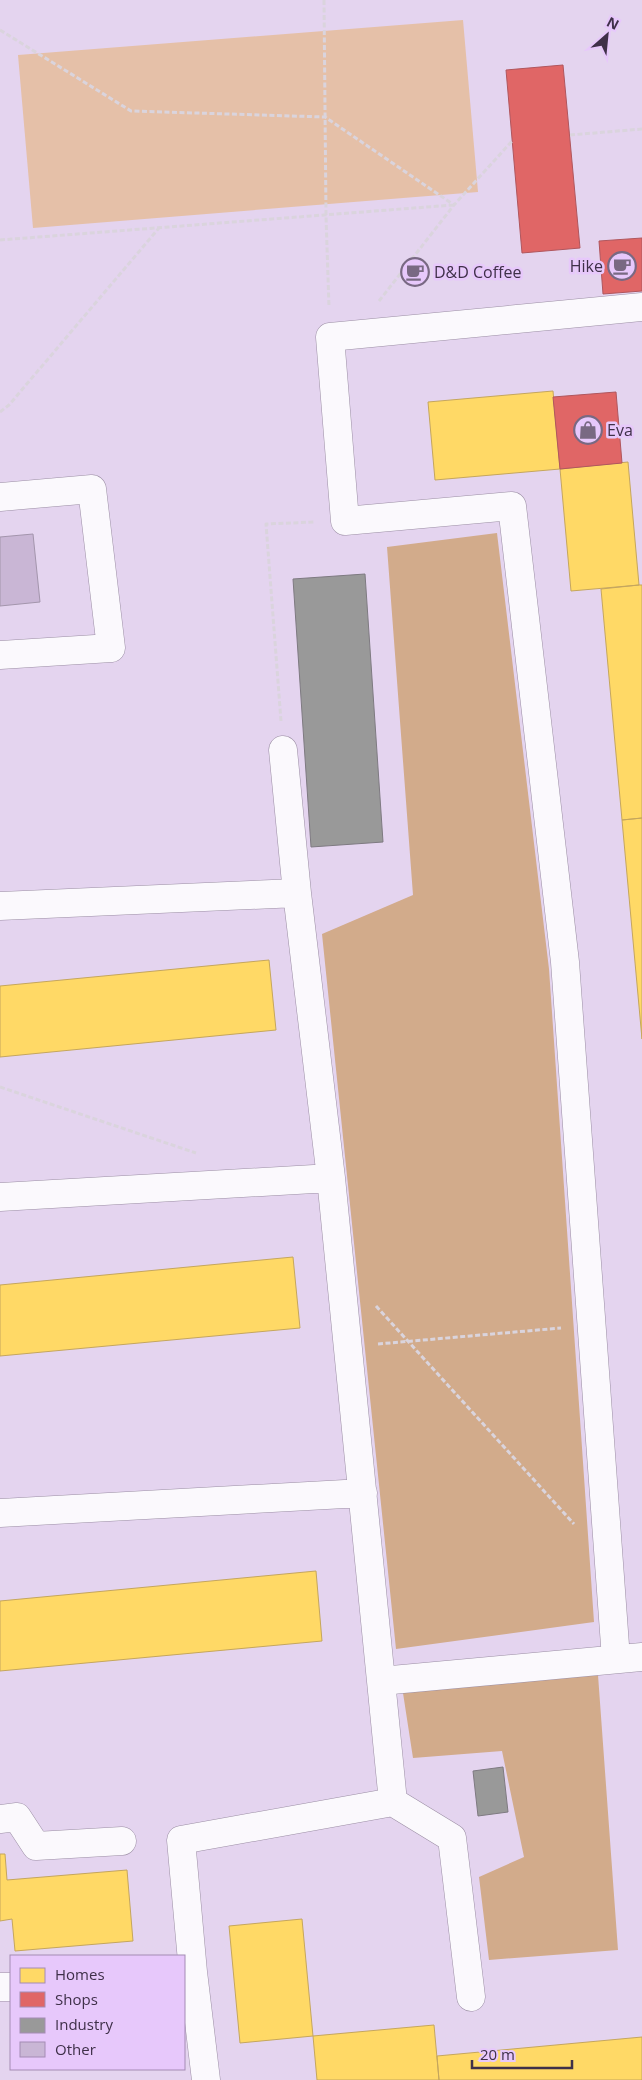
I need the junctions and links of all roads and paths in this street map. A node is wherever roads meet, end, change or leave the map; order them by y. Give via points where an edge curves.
1 (324, 0) edge
2 (0, 30) edge
3 (326, 117) junction
4 (642, 129) edge
5 (570, 135) dead end
6 (512, 140) dead end
7 (454, 205) junction
8 (326, 216) junction
9 (160, 228) junction
10 (0, 240) edge
11 (642, 307) edge
12 (341, 336) junction
13 (0, 412) edge
14 (0, 498) edge
15 (346, 521) junction
16 (0, 656) edge
17 (283, 750) joint
18 (297, 893) junction
19 (0, 906) edge
20 (0, 1087) edge
21 (205, 1156) dead end
22 (330, 1178) junction
23 (0, 1197) edge
24 (371, 1300) dead end
25 (591, 1326) junction
26 (408, 1341) junction
27 (348, 1346) junction
28 (363, 1493) junction
29 (0, 1513) edge
30 (575, 1525) dead end
31 (629, 1658) edge
32 (381, 1681) junction
33 (393, 1802) junction
34 (0, 1819) edge
35 (122, 1841) dead end
36 (189, 1972) edge
37 (471, 1997) dead end
38 (206, 2080) edge

1 - 3 path
2 - 3 path via 131,111
3 - 7 path
3 - 8 path
4 - 5 path
6 - 7 path
7 - 8 path
7 - 12 path
8 - 9 path
8 - 12 path
9 - 10 path
9 - 13 path
11 - 12 street
12 - 15 street
14 - 16 street via 92,489 110,648
15 - 17 path via 266,524
15 - 25 street via 512,506 565,962
17 - 18 street
18 - 19 street
18 - 22 street
20 - 21 path
22 - 23 street
22 - 27 street
24 - 26 path
25 - 26 path
25 - 31 street
26 - 27 path
26 - 30 path
27 - 28 street
28 - 29 street
28 - 32 street
31 - 32 street
32 - 33 street
33 - 36 street via 181,1840
33 - 37 street via 452,1838
34 - 35 street via 17,1817 36,1846
36 - 38 street

